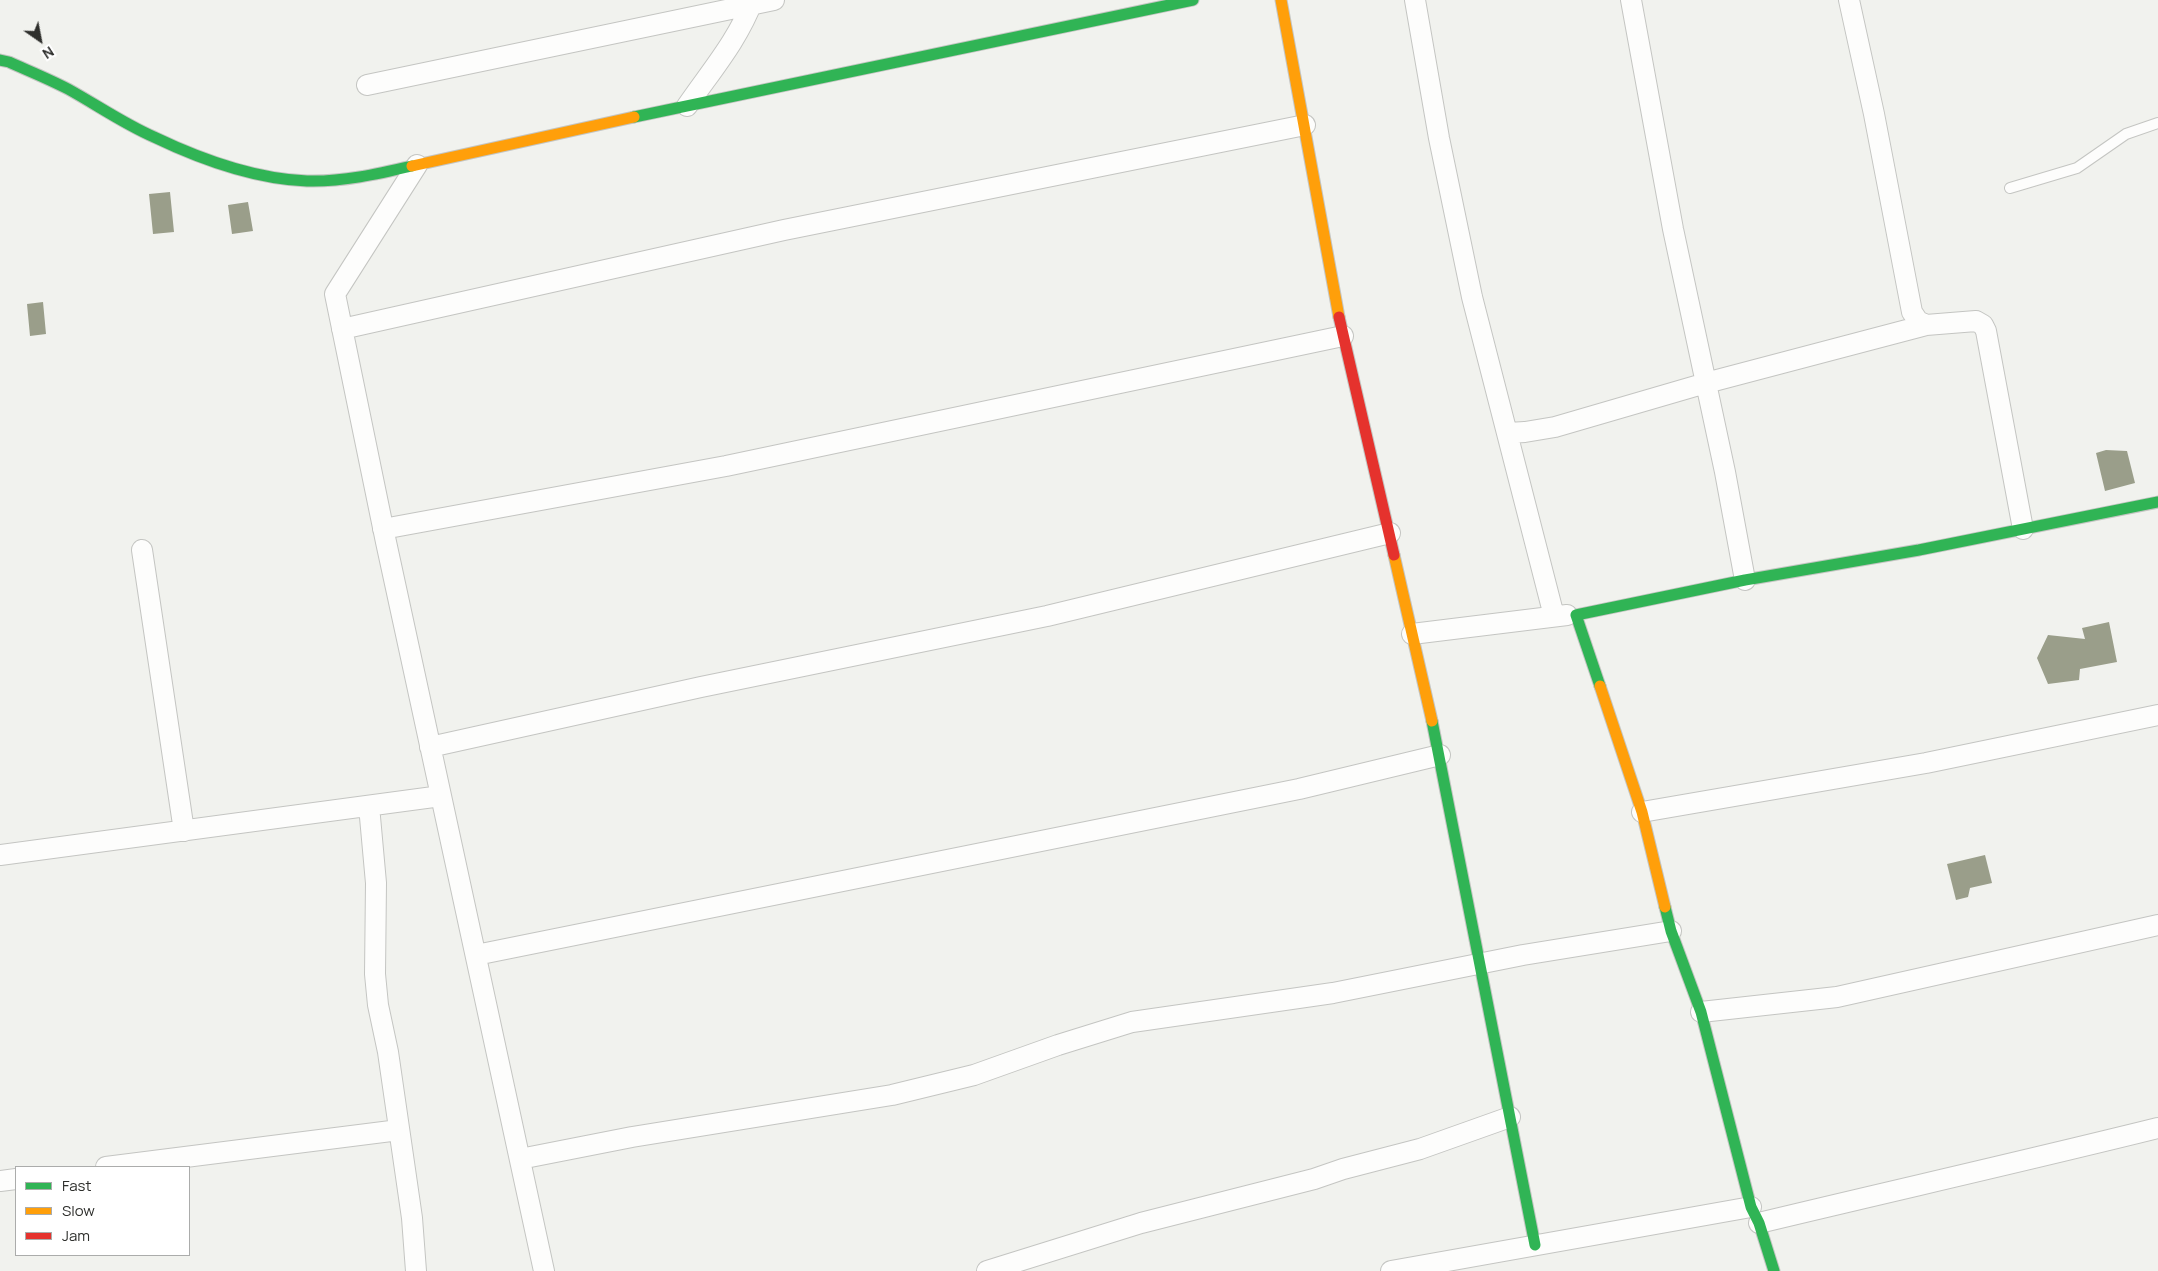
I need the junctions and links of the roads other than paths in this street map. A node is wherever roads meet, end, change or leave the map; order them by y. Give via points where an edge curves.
1 (774, 0) edge
2 (1193, 0) edge
3 (1281, 0) edge
4 (1415, 0) edge
5 (1631, 0) edge
6 (1849, 0) edge
7 (752, 3) edge
8 (0, 60) edge
9 (367, 85) dead end
10 (687, 106) junction
11 (2158, 124) edge
12 (1305, 125) junction
13 (417, 165) junction
14 (2010, 188) dead end
15 (1926, 325) junction
16 (342, 329) junction
17 (1343, 336) junction
18 (1706, 383) junction
19 (1508, 432) junction
20 (2158, 502) edge
21 (384, 529) junction
22 (2023, 529) junction
23 (1390, 533) junction
24 (142, 550) dead end
25 (1745, 580) junction
26 (1576, 615) junction
27 (1554, 616) junction
28 (1412, 634) junction
29 (2158, 716) edge
30 (430, 747) junction
31 (1440, 755) junction
32 (441, 796) junction
33 (369, 806) junction
34 (1642, 812) junction
35 (184, 831) junction
36 (0, 855) edge
37 (2158, 925) edge
38 (1671, 931) junction
39 (476, 955) junction
40 (1480, 964) junction
41 (1702, 1012) junction
42 (1510, 1117) junction
43 (2158, 1128) edge
44 (399, 1130) junction
45 (520, 1159) junction
46 (114, 1166) edge
47 (15, 1179) edge
48 (0, 1181) edge
49 (1755, 1215) junction
50 (1535, 1245) junction
51 (416, 1271) edge
52 (544, 1271) edge
53 (986, 1271) edge
54 (1391, 1271) edge
55 (1774, 1271) edge

1 - 7 street
2 - 10 street
3 - 12 street
4 - 19 street via 1472,297
5 - 18 street via 1673,229
6 - 15 street via 1912,312 1918,321
7 - 9 street
7 - 10 street via 729,48
8 - 13 street via 66,88 181,150 239,170 307,181 372,175
10 - 13 street
11 - 14 lane via 2126,134 2077,168
12 - 16 street via 793,228
12 - 17 street
13 - 16 street via 335,294
15 - 18 street
15 - 22 street via 1976,321 1983,325
16 - 21 street
17 - 21 street via 726,466
17 - 23 street
18 - 19 street via 1555,427
18 - 25 street
19 - 27 street
20 - 22 street
21 - 30 street
22 - 25 street
23 - 28 street
23 - 30 street via 1047,616
24 - 35 street
25 - 26 street
26 - 27 street
26 - 34 street
27 - 28 street
28 - 31 street
29 - 34 street via 1945,759
30 - 32 street
31 - 39 street via 1289,791
31 - 40 street
32 - 33 street
32 - 39 street
33 - 35 street
33 - 44 street via 376,883 375,974
34 - 38 street
35 - 36 street
37 - 41 street via 1837,997
38 - 40 street
38 - 41 street
39 - 45 street
40 - 42 street
40 - 45 street via 1333,993 1132,1022 974,1075 892,1095 632,1137
41 - 49 street
42 - 50 street
42 - 53 street via 1420,1149 1141,1223
43 - 49 street via 2061,1153
44 - 46 street
44 - 51 street
45 - 52 street
47 - 48 street
49 - 50 street
49 - 55 street
50 - 54 street

